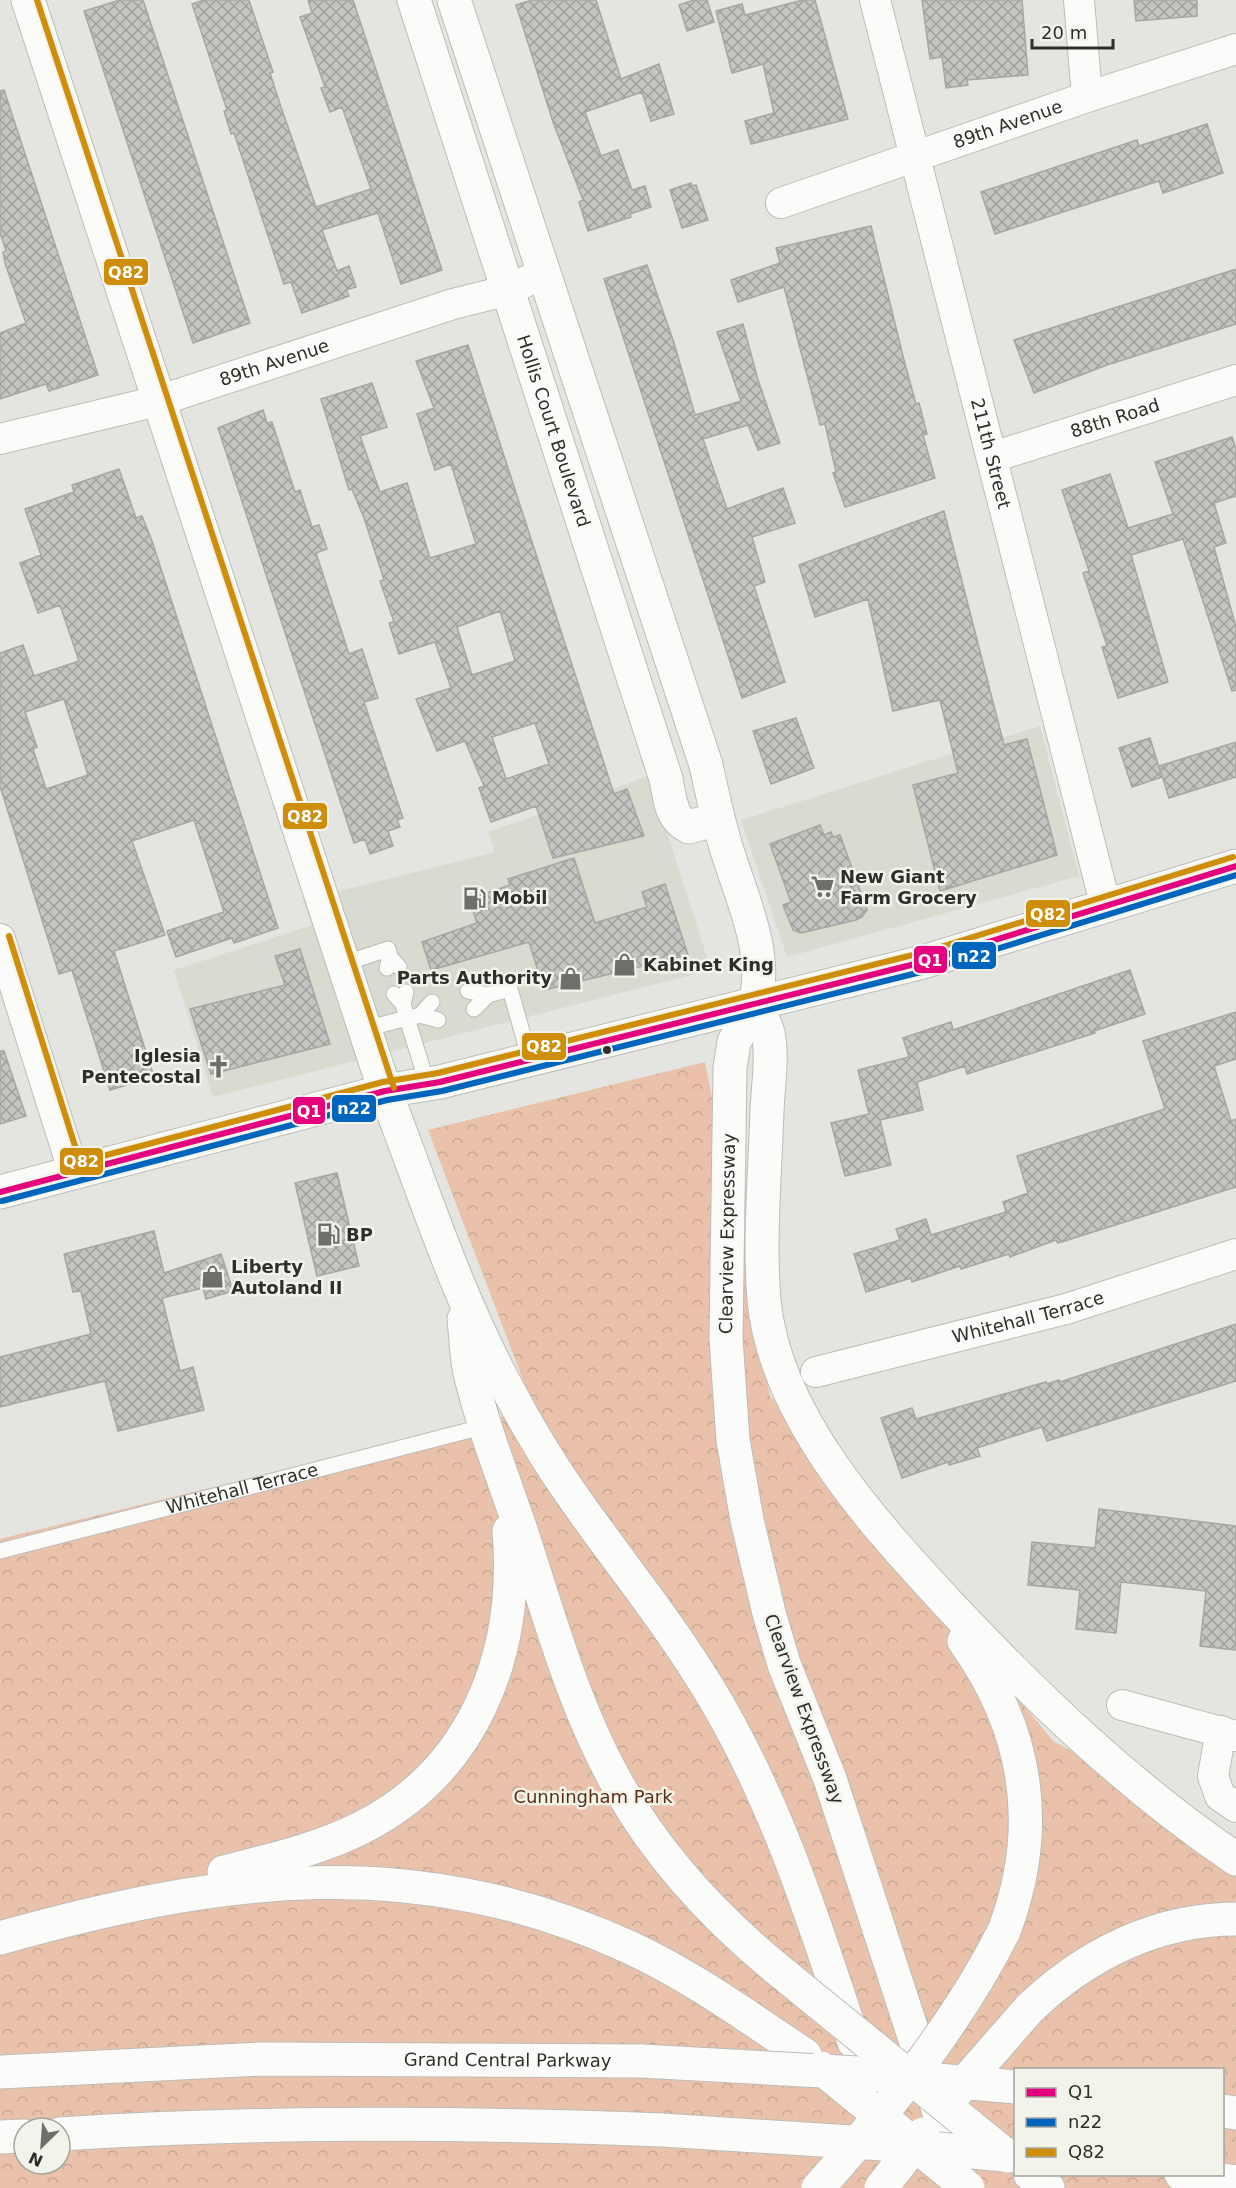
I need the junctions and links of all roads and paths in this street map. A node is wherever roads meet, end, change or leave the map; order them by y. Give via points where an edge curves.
1 (28, 0) edge
2 (414, 0) edge
3 (454, 0) edge
4 (875, 0) edge
5 (1079, 0) edge
6 (1236, 49) edge
7 (481, 82) junction
8 (1087, 97) junction
9 (446, 98) junction
10 (915, 156) junction
11 (781, 203) dead end
12 (543, 273) junction
13 (509, 290) junction
14 (1236, 380) edge
15 (159, 401) junction
16 (0, 439) edge
17 (993, 458) junction
18 (608, 465) junction
19 (571, 484) junction
20 (658, 619) junction
21 (620, 638) junction
22 (716, 812) junction
23 (1236, 866) edge
24 (1106, 907) junction
25 (0, 939) edge
26 (343, 964) junction
27 (392, 964) dead end
28 (468, 991) dead end
29 (488, 994) junction
30 (432, 1002) dead end
31 (754, 1004) junction
32 (406, 1005) junction
33 (474, 1009) dead end
34 (438, 1020) dead end
35 (365, 1029) junction
36 (530, 1060) junction
37 (427, 1083) junction
38 (385, 1091) junction
39 (74, 1173) junction
40 (0, 1192) edge
41 (1236, 1254) edge
42 (460, 1289) junction
43 (816, 1372) dead end
44 (486, 1426) junction
45 (862, 1503) junction
46 (0, 1551) edge
47 (1122, 1705) dead end
48 (1228, 1734) edge
49 (1236, 1807) edge
50 (1236, 1859) edge
51 (78, 1916) junction
52 (1236, 1919) edge
53 (0, 1938) edge
54 (0, 2072) edge
55 (1014, 2087) edge
56 (72, 2133) edge
57 (1014, 2156) edge
58 (1014, 2161) edge
59 (1031, 2176) edge
60 (1189, 2176) edge
61 (1236, 2182) edge
62 (818, 2188) edge
63 (881, 2188) edge
64 (901, 2188) edge
65 (963, 2188) edge
66 (968, 2188) edge
67 (1048, 2188) edge

1 - 15 main road
2 - 9 main road, Hollis Court Boulevard
3 - 7 main road
4 - 10 street, 211th Street
5 - 8 street
6 - 8 street, 89th Avenue
7 - 9 main road
7 - 12 main road
8 - 10 street, 89th Avenue
9 - 13 main road, Hollis Court Boulevard
10 - 11 street, 89th Avenue
10 - 17 street, 211th Street
12 - 13 street, 89th Avenue
12 - 18 main road
13 - 15 street, 89th Avenue via 453,304
13 - 19 main road, Hollis Court Boulevard
14 - 17 street, 88th Road
15 - 16 street, 89th Avenue
15 - 26 main road
17 - 24 street, 211th Street
18 - 19 main road
18 - 20 main road
19 - 21 main road, Hollis Court Boulevard
20 - 21 main road
20 - 22 main road via 706,765
21 - 22 main road, Hollis Court Boulevard via 675,817 696,827
22 - 31 main road via 757,948 760,986
23 - 24 main road
24 - 31 main road via 934,959
25 - 39 street
26 - 27 lane via 388,949
26 - 35 main road
28 - 29 lane
29 - 33 lane
29 - 36 lane via 510,989
30 - 32 lane
31 - 36 main road
31 - 45 main road via 764,1019 769,1053 762,1270 770,1334 776,1360 799,1411
31 - 65 main road, Clearview Expressway via 734,1042 730,1064 727,1195 728,1391 743,1500 784,1664 830,1779
32 - 34 lane
32 - 35 lane
32 - 37 lane
35 - 38 main road
36 - 37 main road
37 - 38 main road
38 - 39 main road
38 - 42 main road
39 - 40 main road
41 - 43 street, Whitehall Terrace via 1066,1309
42 - 44 main road via 470,1371
42 - 64 main road via 540,1446 685,1651 756,1777 807,1897
44 - 46 lane, Whitehall Terrace
44 - 51 main road via 509,1531 508,1620 488,1692 447,1757 387,1813 338,1839
44 - 58 main road, bridge via 576,1695 619,1787 673,1867 706,1906 776,1968
45 - 50 main road via 933,1587 1067,1725 1153,1798
45 - 62 main road, bridge via 973,1654 1011,1727 1024,1785 1025,1850 1021,1878 1004,1931 975,1985 885,2109
47 - 48 street
48 - 49 street via 1216,1749 1213,1776 1220,1796
51 - 53 main road
51 - 66 main road, bridge via 259,1884 357,1882 447,1890 548,1915 633,1949 717,1995 805,2055
52 - 63 main road, bridge via 1142,1935 1070,1973 1029,2009 973,2071
54 - 55 main road, Grand Central Parkway, bridge via 261,2059 459,2058 642,2061 847,2072
56 - 57 main road, bridge via 361,2123 662,2130
59 - 67 main road
60 - 61 main road

